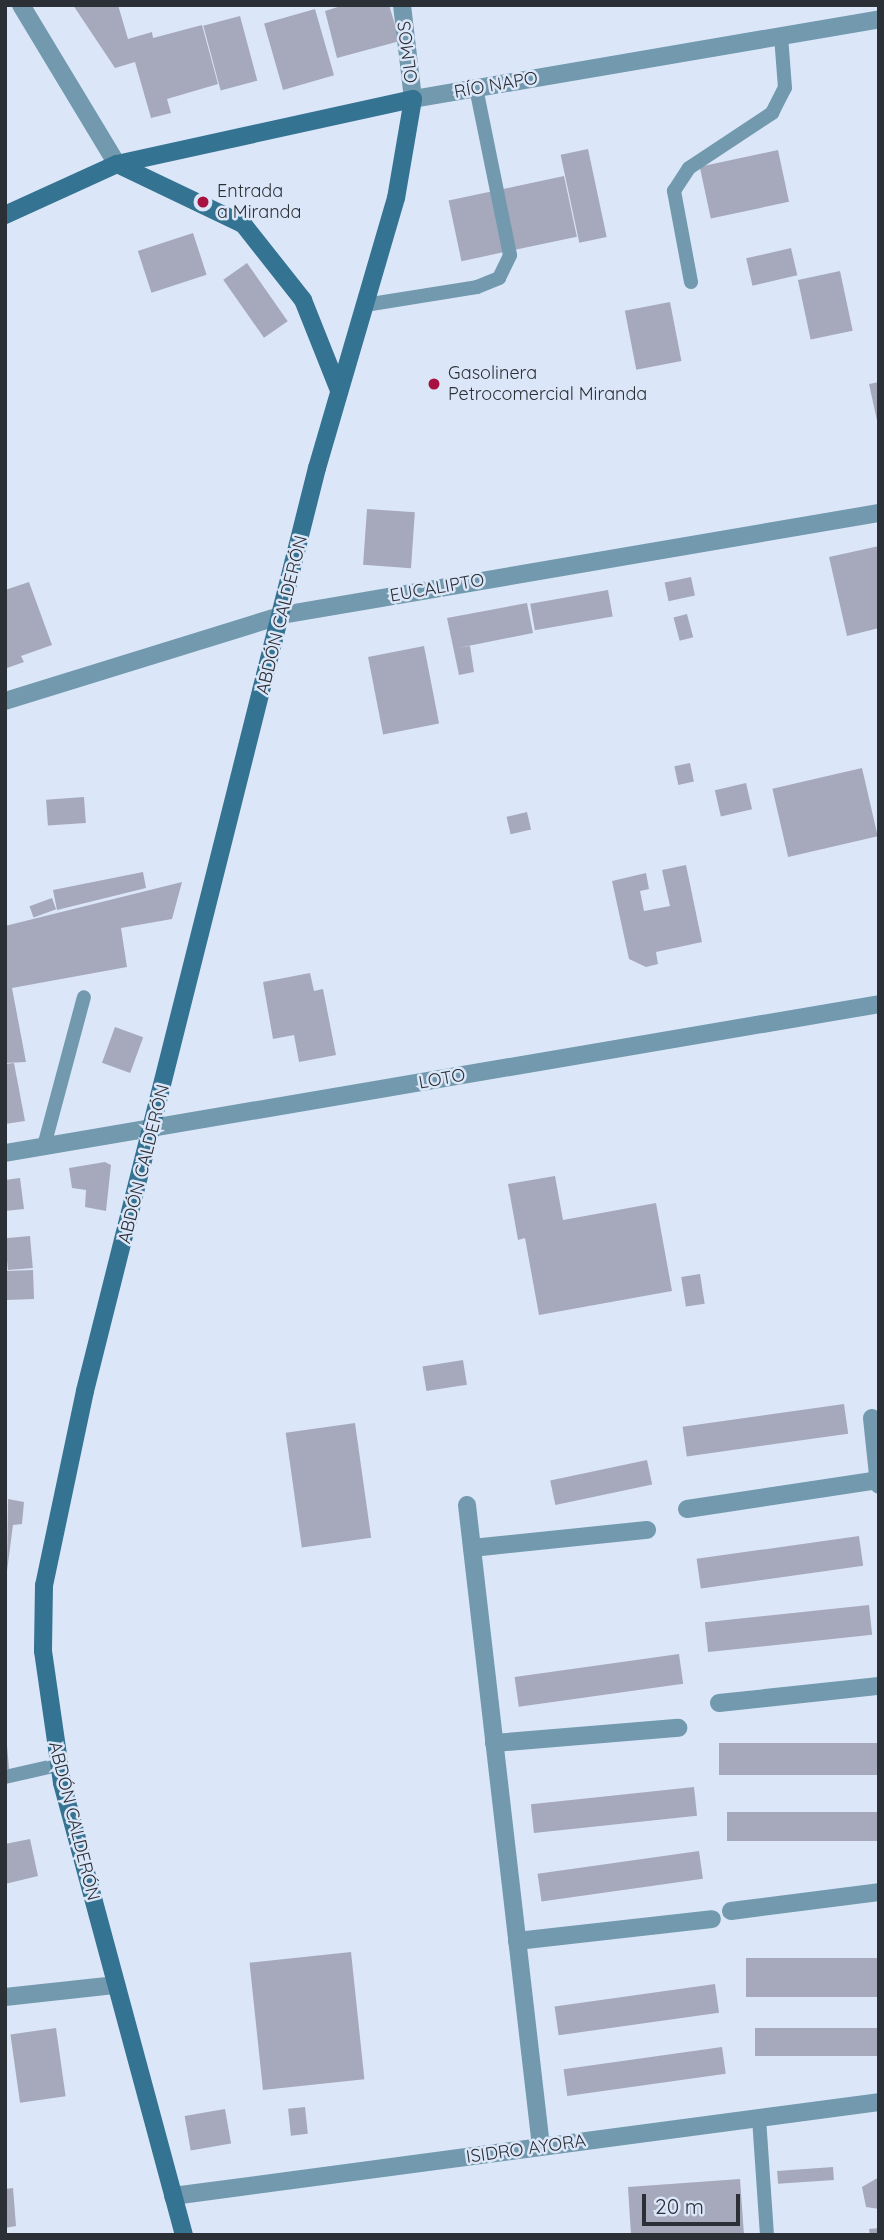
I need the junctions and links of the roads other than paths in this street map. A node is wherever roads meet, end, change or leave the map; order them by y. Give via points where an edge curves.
1 (21, 5) edge
2 (402, 5) edge
3 (879, 19) edge
4 (781, 36) junction
5 (476, 88) junction
6 (413, 99) junction
7 (117, 164) junction
8 (5, 215) edge
9 (691, 282) dead end
10 (365, 305) junction
11 (338, 388) junction
12 (879, 513) edge
13 (282, 615) junction
14 (5, 701) edge
15 (84, 997) dead end
16 (879, 1004) edge
17 (153, 1128) junction
18 (44, 1146) junction
19 (5, 1153) edge
20 (872, 1418) dead end
21 (878, 1483) edge
22 (467, 1505) dead end
23 (687, 1509) dead end
24 (647, 1530) dead end
25 (472, 1548) junction
26 (879, 1686) edge
27 (719, 1703) dead end
28 (678, 1728) dead end
29 (494, 1743) junction
30 (58, 1765) junction
31 (5, 1777) edge
32 (879, 1892) edge
33 (731, 1911) dead end
34 (712, 1919) dead end
35 (517, 1941) junction
36 (116, 1985) junction
37 (5, 1997) edge
38 (879, 2102) edge
39 (759, 2118) junction
40 (541, 2147) junction
41 (173, 2196) junction
42 (184, 2235) edge
43 (767, 2235) edge

1 - 7 street
2 - 6 street, OLMOS
3 - 4 street, RÍO NAPO
4 - 5 street, RÍO NAPO
4 - 9 lane via 785,88 772,113 689,168 674,191
5 - 6 street, RÍO NAPO
5 - 10 lane via 510,255 499,278 477,287
6 - 7 street, RÍO NAPO
6 - 10 street, ABDÓN CALDERÓN via 396,198
7 - 8 street, RÍO NAPO
7 - 11 street via 243,224 303,300
10 - 11 street, ABDÓN CALDERÓN
11 - 13 street, ABDÓN CALDERÓN
12 - 13 street, EUCALIPTO
13 - 14 street, EUCALIPTO
13 - 17 street, ABDÓN CALDERÓN
15 - 18 lane
16 - 17 street, LOTO
17 - 18 street, LOTO
17 - 30 street, ABDÓN CALDERÓN via 85,1391 44,1585 43,1651
18 - 19 street, LOTO
20 - 21 street
21 - 23 street
22 - 25 street
24 - 25 street
25 - 29 street
26 - 27 street
28 - 29 street
29 - 35 street
30 - 31 lane
30 - 36 street, ABDÓN CALDERÓN
32 - 33 street
34 - 35 street
35 - 40 street
36 - 37 street
36 - 41 street, ABDÓN CALDERÓN
38 - 39 street, ISIDRO AYORA
39 - 40 street, ISIDRO AYORA
39 - 43 lane
40 - 41 street, ISIDRO AYORA
41 - 42 street, ABDÓN CALDERÓN

